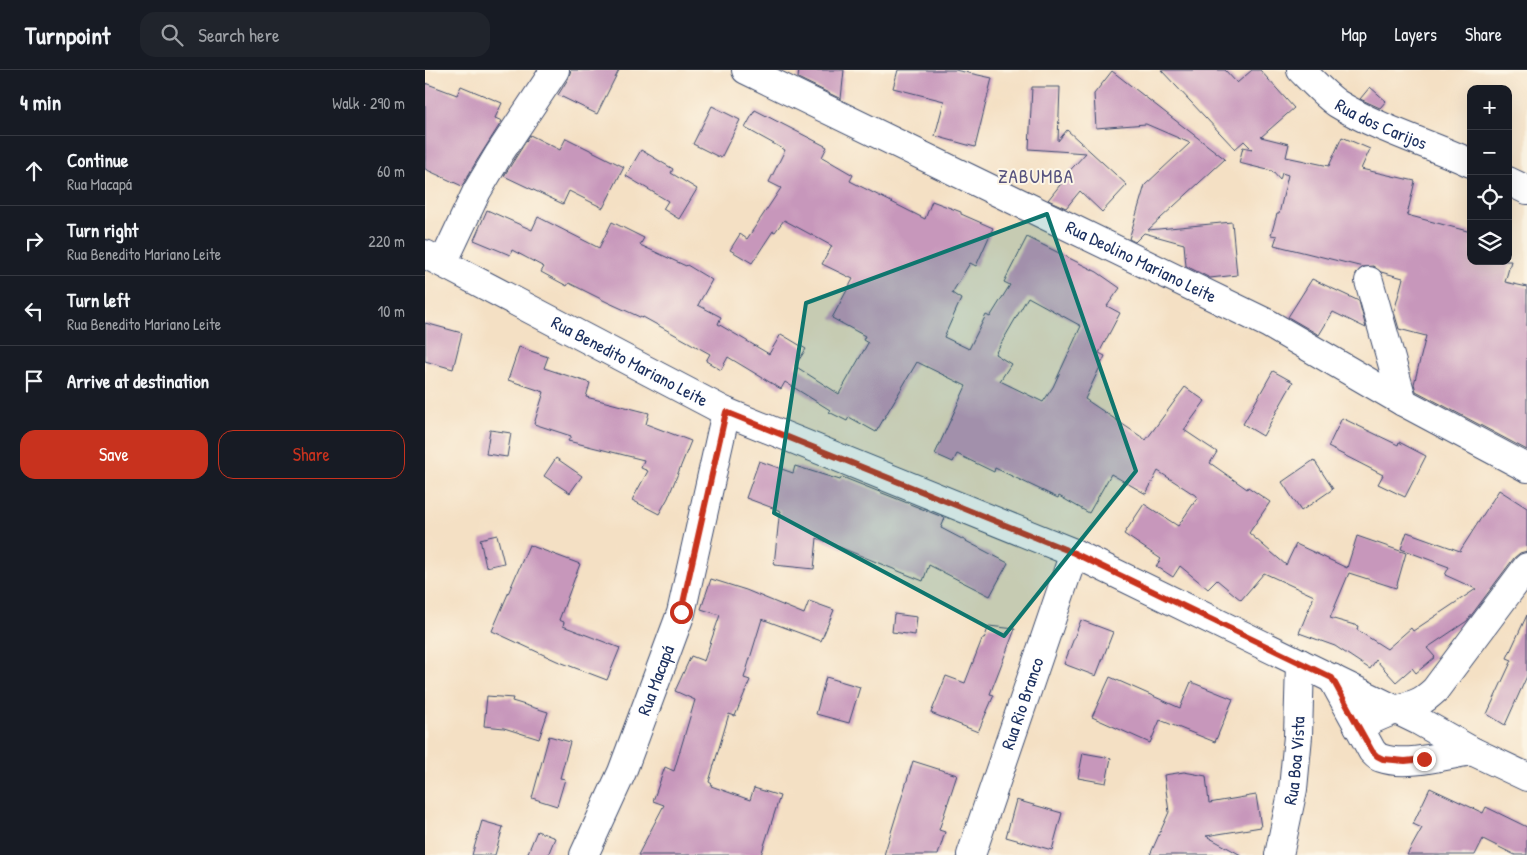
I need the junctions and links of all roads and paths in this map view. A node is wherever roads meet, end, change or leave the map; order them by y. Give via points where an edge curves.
1 (555, 70) edge
2 (746, 70) edge
3 (1301, 70) edge
4 (1467, 161) edge
5 (1512, 183) edge
6 (1527, 190) edge
7 (434, 259) edge
8 (1369, 281) dead end
9 (1403, 402) junction
10 (726, 412) junction
11 (1527, 468) edge
12 (1074, 553) junction
13 (1527, 567) edge
14 (1300, 663) junction
15 (1332, 678) junction
16 (1395, 710) junction
17 (1419, 721) junction
18 (1358, 726) junction
19 (1472, 751) junction
20 (1405, 761) junction
21 (1527, 777) edge
22 (584, 855) edge
23 (971, 855) edge
24 (1279, 855) edge

1 - 7 street
2 - 9 street, Rua Deolino Mariano Leite via 1269,324
3 - 4 street, Rua dos Carijos via 1337,103
5 - 6 street
7 - 10 street, Rua Benedito Mariano Leite
8 - 9 street
9 - 11 street, Rua Deolino Mariano Leite
10 - 12 street, Rua Benedito Mariano Leite
10 - 22 street, Rua Macapá via 681,612 622,772
12 - 14 street, Rua Benedito Mariano Leite
12 - 23 street, Rua Rio Branco
13 - 16 street via 1435,690 1415,705
14 - 15 street, Rua Benedito Mariano Leite
14 - 24 street, Rua Boa Vista via 1293,790
15 - 16 street, Rua Benedito Mariano Leite
15 - 18 street
16 - 17 street, Rua Benedito Mariano Leite
16 - 18 street
17 - 19 street, Rua Benedito Mariano Leite
17 - 20 street via 1419,739 1415,750
18 - 20 street via 1377,756
19 - 20 street
19 - 21 street, Rua Benedito Mariano Leite

